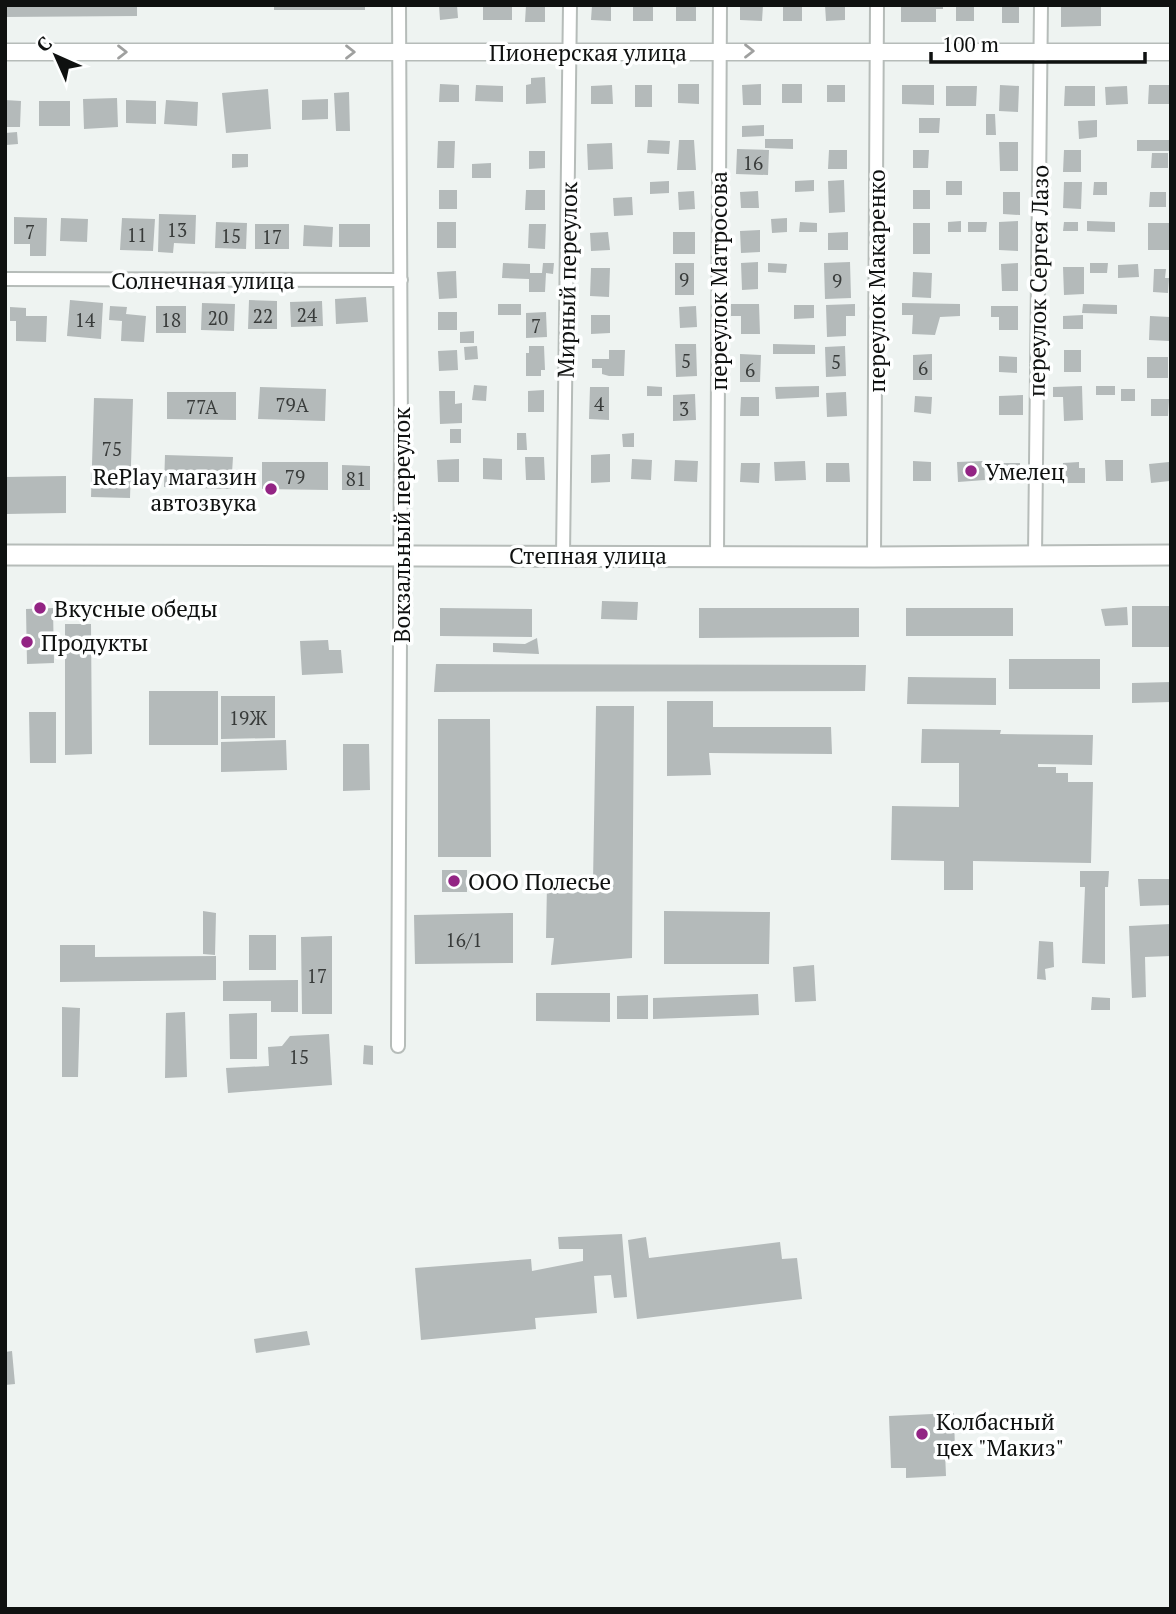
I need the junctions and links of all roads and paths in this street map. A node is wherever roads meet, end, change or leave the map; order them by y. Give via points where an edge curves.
1 (400, 5) edge
2 (570, 5) edge
3 (720, 5) edge
4 (877, 5) edge
5 (1041, 5) edge
6 (720, 51) junction
7 (5, 52) edge
8 (400, 52) junction
9 (570, 52) junction
10 (877, 52) junction
11 (1041, 52) junction
12 (1171, 52) edge
13 (5, 278) edge
14 (401, 280) junction
15 (5, 555) edge
16 (401, 555) junction
17 (563, 555) junction
18 (1171, 555) edge
19 (717, 556) junction
20 (1035, 556) junction
21 (874, 557) junction
22 (398, 1046) dead end

1 - 8 street, Вокзальный переулок
2 - 9 street, Мирный переулок
3 - 6 street, переулок Матросова
4 - 10 street, переулок Макаренко
5 - 11 street, переулок Сергея Лазо
6 - 9 street, Пионерская улица
6 -> 10 street, Пионерская улица
6 - 19 street, переулок Матросова
7 -> 8 street, Пионерская улица
8 - 9 street, Пионерская улица
8 - 14 street, Вокзальный переулок
9 - 17 street, Мирный переулок
10 - 11 street, Пионерская улица
10 - 21 street, переулок Макаренко
11 - 12 street, Пионерская улица
11 - 20 street, переулок Сергея Лазо
13 - 14 street, Солнечная улица
14 - 16 street, Вокзальный переулок
15 - 16 main road, Степная улица
16 - 17 main road, Степная улица
16 - 22 street, Вокзальный переулок
17 - 19 main road, Степная улица
18 - 20 main road, Степная улица
19 - 21 main road, Степная улица
20 - 21 main road, Степная улица

